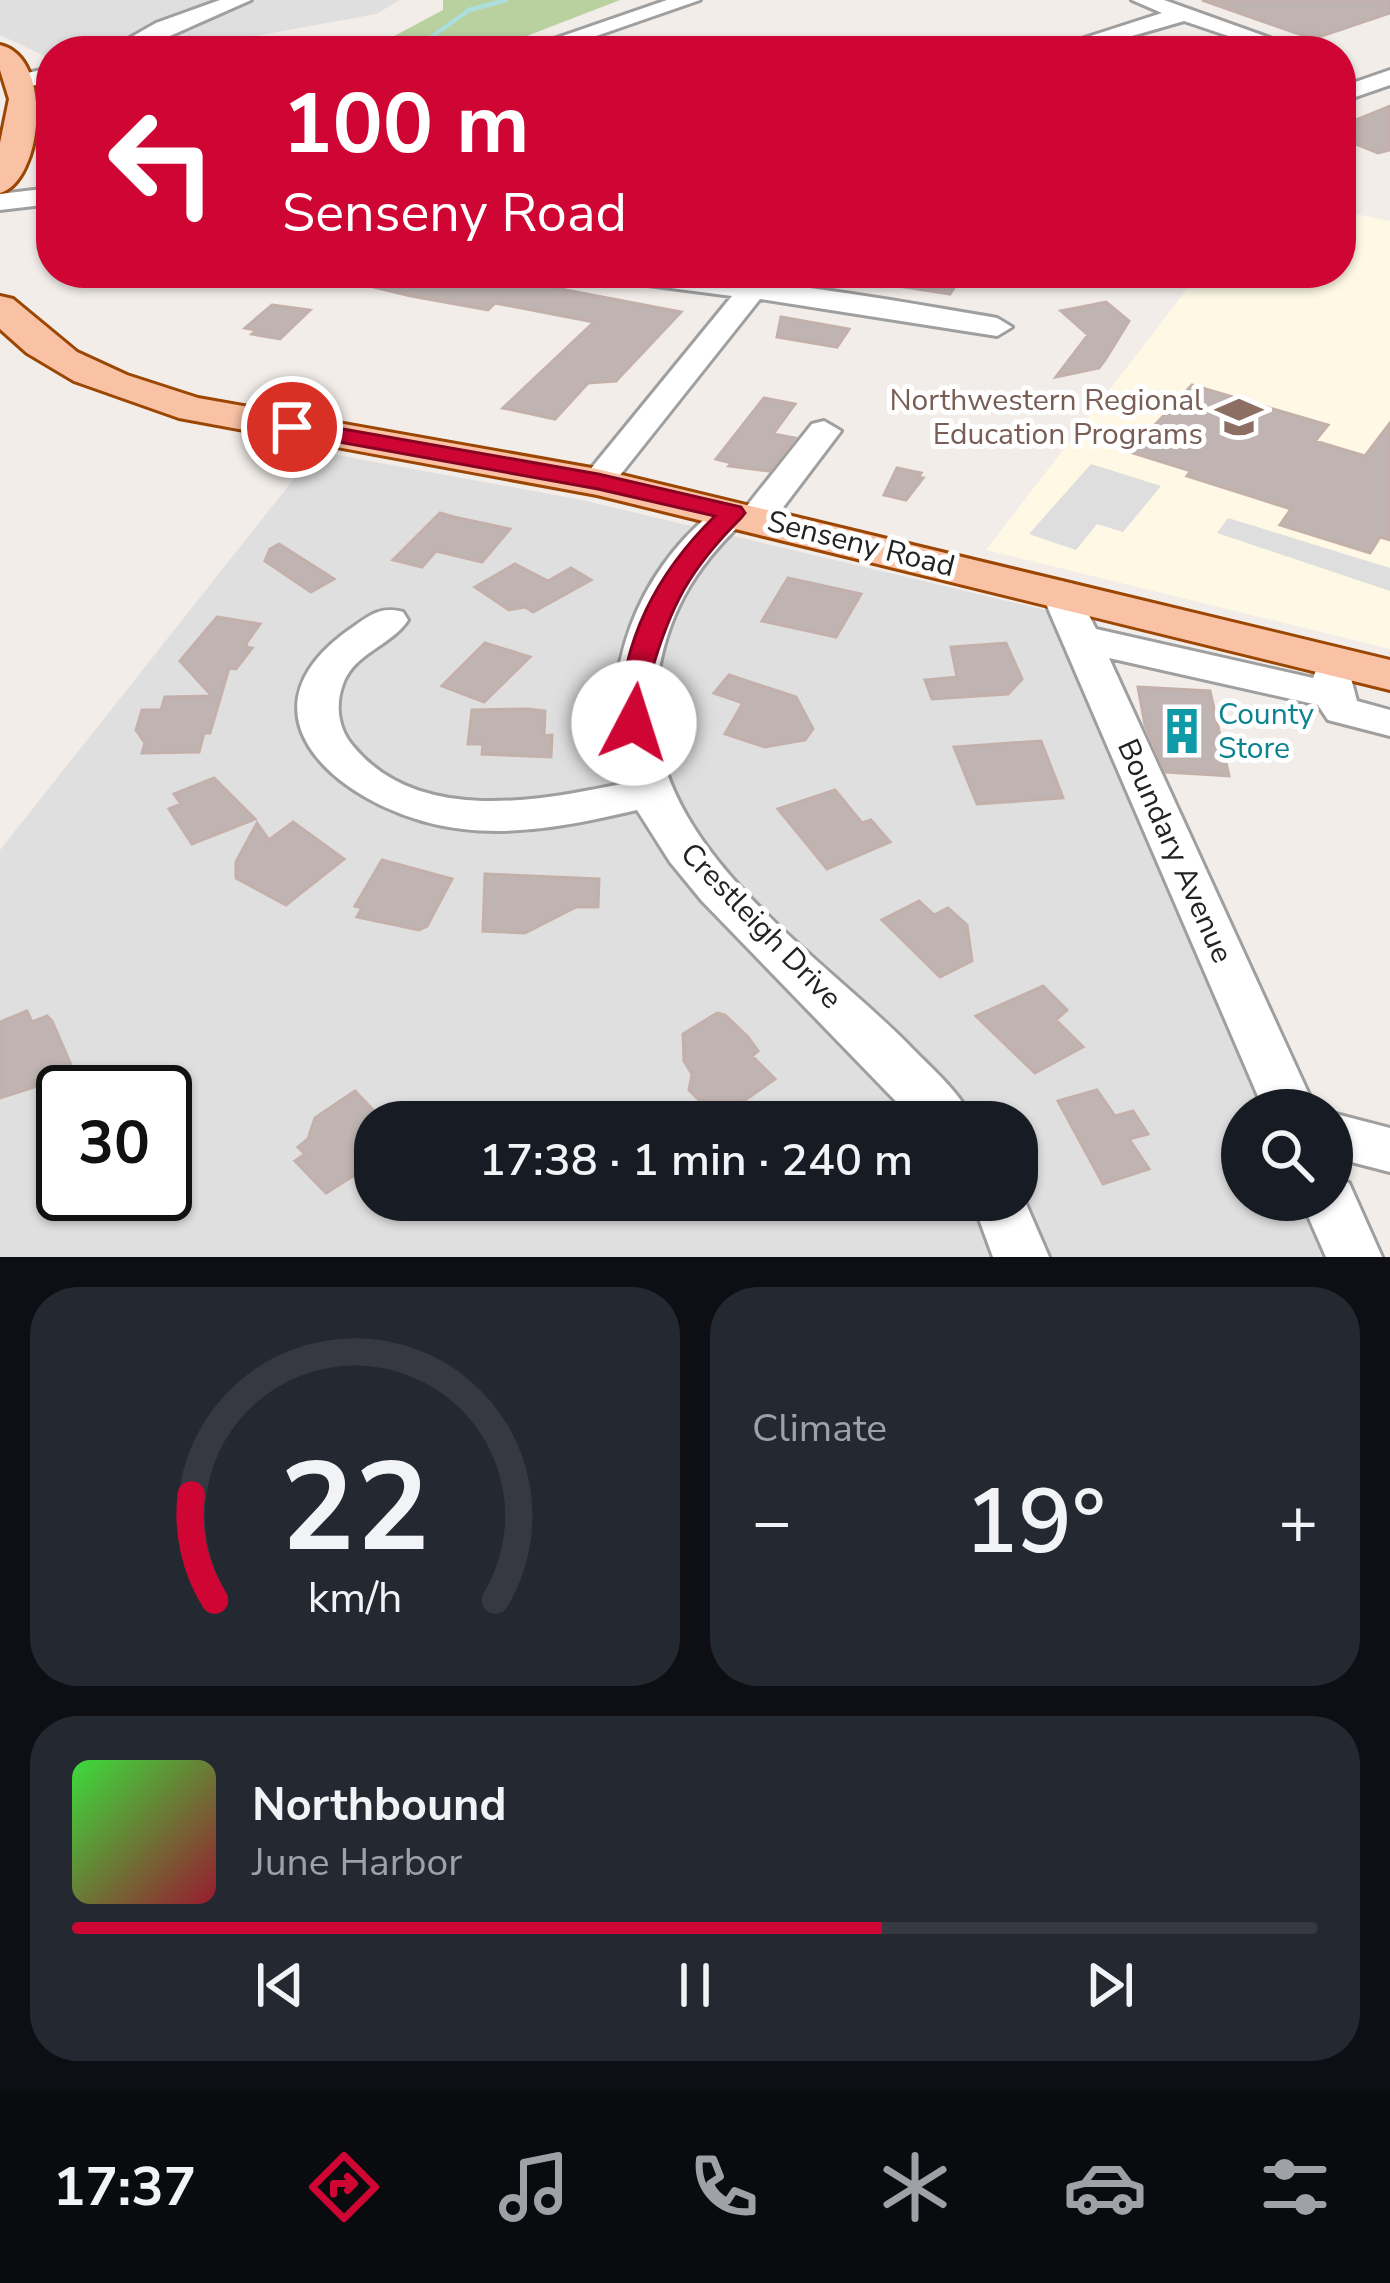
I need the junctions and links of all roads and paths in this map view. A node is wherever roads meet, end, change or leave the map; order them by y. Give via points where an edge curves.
1 (238, 0) edge
2 (652, 0) edge
3 (689, 0) edge
4 (1143, 0) edge
5 (1184, 14) junction
6 (148, 36) edge
7 (564, 36) edge
8 (575, 36) edge
9 (1107, 36) edge
10 (1250, 36) edge
11 (0, 53) edge
12 (1356, 71) edge
13 (36, 78) edge
14 (1386, 80) edge
15 (1356, 90) edge
16 (0, 184) edge
17 (36, 184) edge
18 (36, 198) edge
19 (0, 202) edge
20 (730, 288) edge
21 (751, 291) junction
22 (7, 325) edge
23 (997, 327) dead end
24 (824, 431) dead end
25 (598, 482) junction
26 (744, 516) junction
27 (1060, 592) junction
28 (389, 620) dead end
29 (1149, 636) junction
30 (1080, 637) junction
31 (1390, 674) edge
32 (1333, 678) junction
33 (1390, 723) edge
34 (650, 792) junction
35 (1281, 1089) edge
36 (927, 1101) edge
37 (1353, 1140) edge
38 (1390, 1150) edge
39 (1008, 1221) edge
40 (1338, 1221) edge
41 (1021, 1257) edge
42 (1354, 1257) edge

1 - 6 street
2 - 7 street
3 - 8 street
4 - 5 street
5 - 9 street
5 - 10 street
11 - 13 main road
12 - 14 street
13 - 16 main road
14 - 15 street
16 - 17 street
18 - 19 street
20 - 21 street
21 - 23 street
21 - 25 street
22 - 25 main road, Senseny Road via 108,382 194,409
24 - 26 street, Crestleigh Drive
25 - 26 main road, Senseny Road
26 - 27 main road, Senseny Road
26 - 34 street, Crestleigh Drive via 688,557 646,636 634,723
27 - 29 main road, Senseny Road
27 - 30 street, Boundary Avenue
28 - 34 street via 329,664 315,700 324,740 365,781 400,800 478,815
29 - 30 street
29 - 32 main road, Senseny Road
30 - 35 street, Boundary Avenue
31 - 32 main road, Senseny Road
32 - 33 street via 1343,711
34 - 36 street, Crestleigh Drive via 695,864
37 - 38 street
39 - 41 street
40 - 42 street

